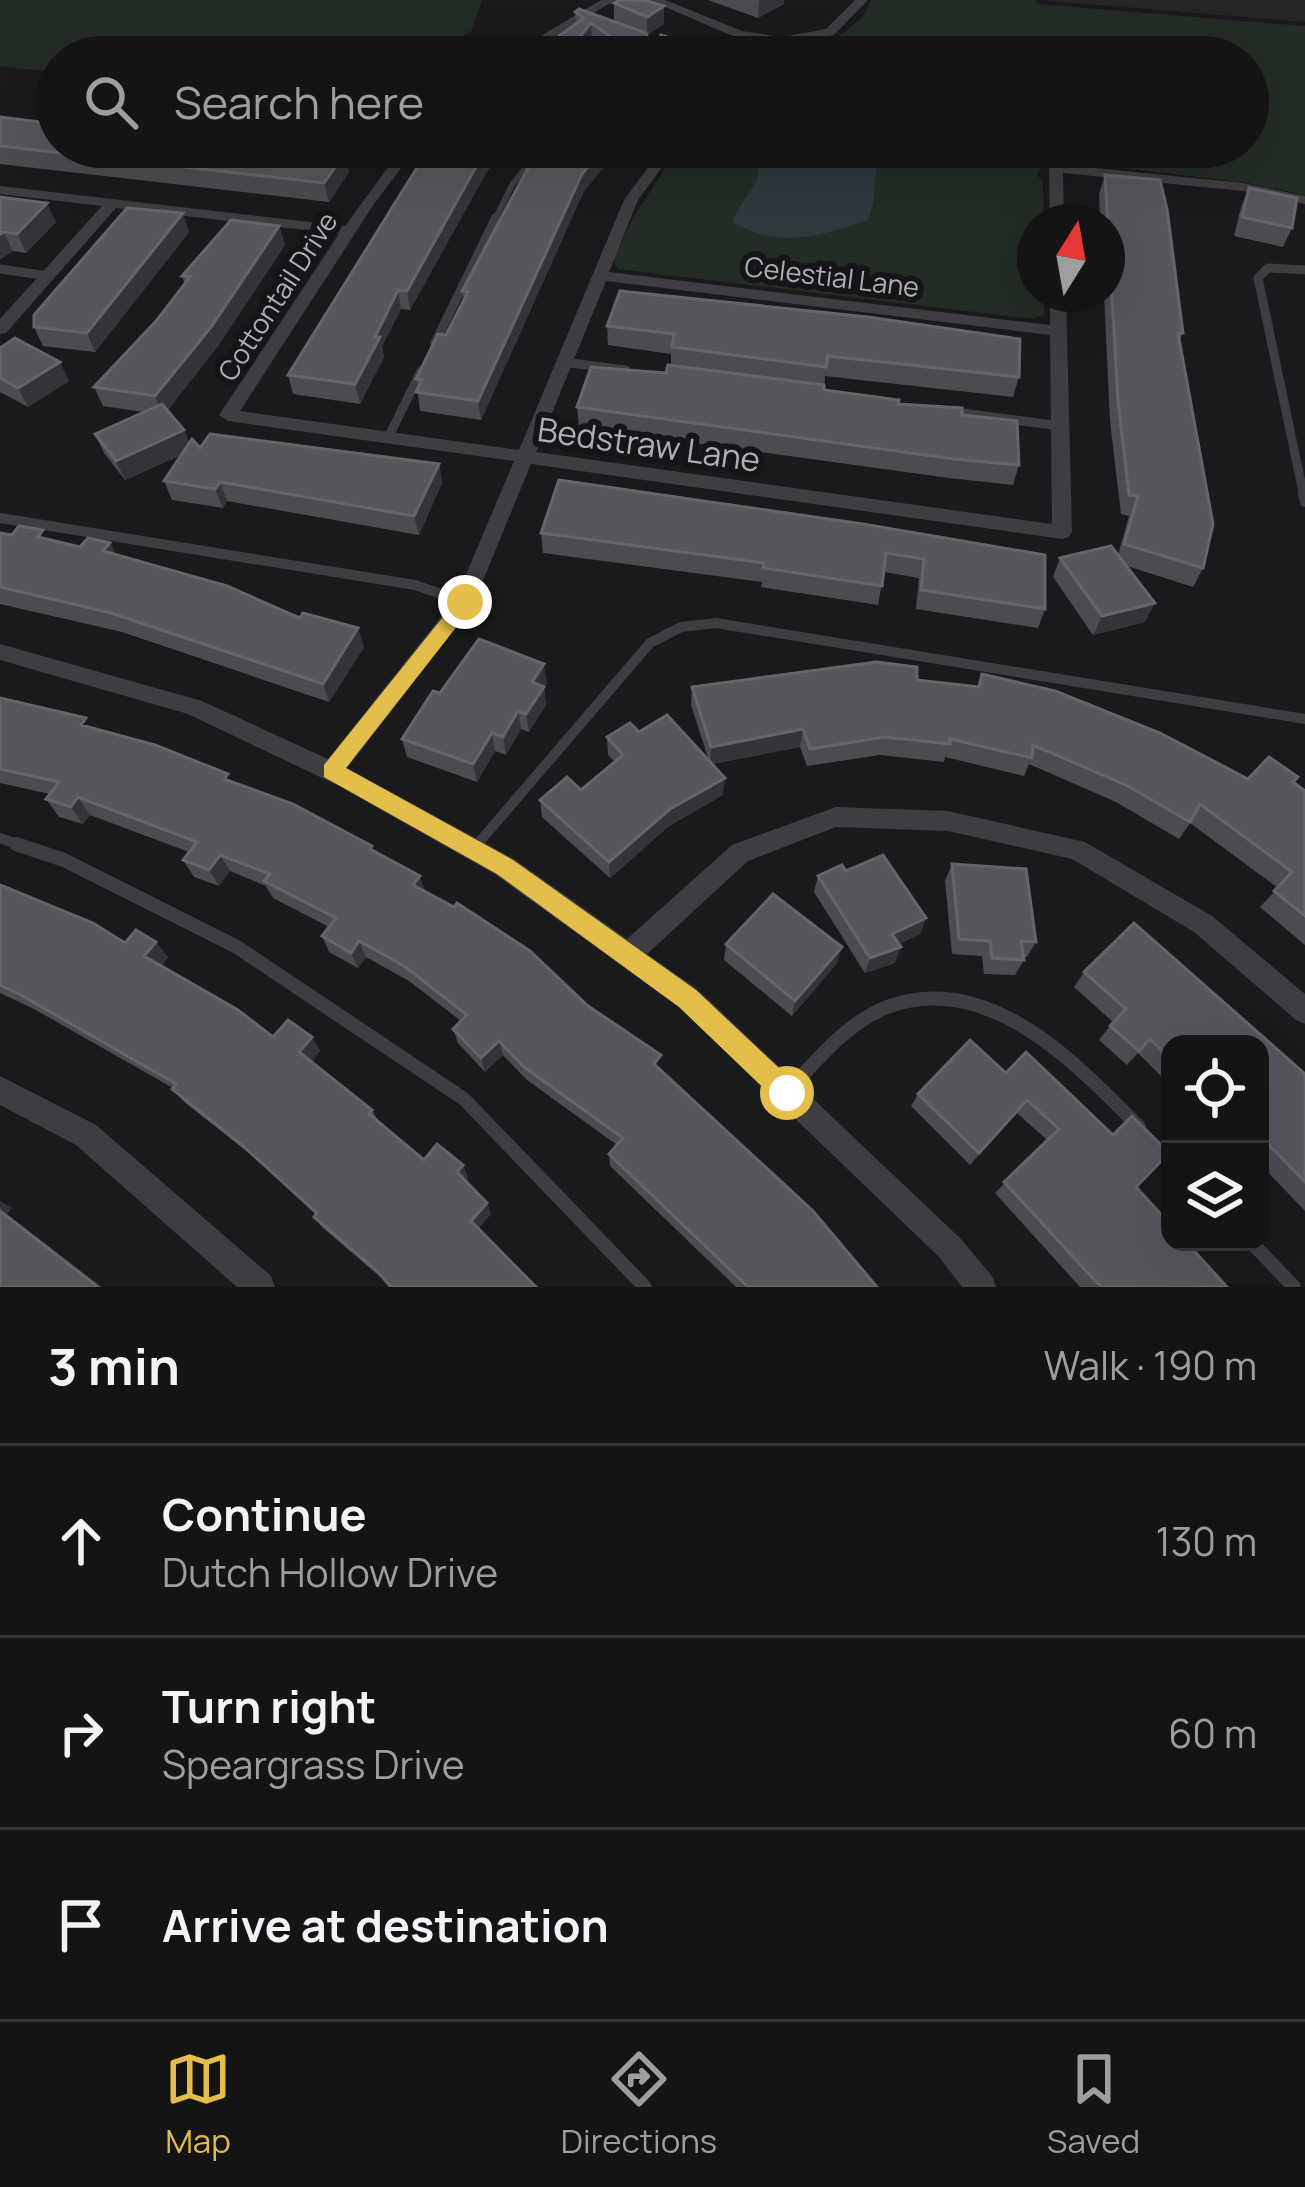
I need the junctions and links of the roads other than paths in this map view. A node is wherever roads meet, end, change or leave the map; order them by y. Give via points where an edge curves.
1 (609, 0) edge
2 (655, 0) edge
3 (862, 0) edge
4 (581, 15) junction
5 (603, 23) edge
6 (830, 32) junction
7 (739, 34) joint
8 (546, 36) edge
9 (753, 36) edge
10 (806, 36) edge
11 (829, 36) edge
12 (394, 168) edge
13 (525, 168) edge
14 (655, 168) edge
15 (0, 190) edge
16 (1305, 200) edge
17 (113, 203) junction
18 (1057, 204) edge
19 (348, 231) junction
20 (0, 269) edge
21 (1305, 270) edge
22 (598, 275) junction
23 (48, 276) junction
24 (1058, 312) edge
25 (0, 329) edge
26 (1059, 331) junction
27 (563, 362) junction
28 (634, 371) edge
29 (942, 410) edge
30 (228, 415) joint
31 (1060, 426) junction
32 (388, 438) junction
33 (525, 457) junction
34 (1305, 502) edge
35 (0, 518) edge
36 (465, 602) junction
37 (0, 652) edge
38 (1305, 719) edge
39 (332, 771) junction
40 (0, 838) edge
41 (473, 849) junction
42 (628, 956) junction
43 (1305, 1011) edge
44 (0, 1090) edge
45 (787, 1093) junction
46 (1155, 1143) edge
47 (1260, 1251) edge
48 (260, 1287) edge
49 (645, 1287) edge
50 (981, 1287) edge
51 (1294, 1287) edge

1 - 4 street
2 - 7 street
3 - 6 street
4 - 5 lane
4 - 8 street
6 - 10 street
6 - 11 street
7 - 9 street
12 - 19 street, Cottontail Drive
13 - 32 lane
14 - 22 street
15 - 17 street
16 - 18 street via 1056,168
17 - 19 street
17 - 23 street
19 - 30 street, Cottontail Drive
20 - 23 lane
21 - 34 lane via 1268,268 1258,278
22 - 26 street, Celestial Lane
22 - 27 street
23 - 25 street
24 - 26 street
26 - 31 street
27 - 28 lane
27 - 33 street
29 - 31 lane
30 - 32 street, Bedstraw Lane
31 - 33 street, Bedstraw Lane via 1062,532
32 - 33 street, Bedstraw Lane
33 - 36 street
35 - 36 lane via 415,585
36 - 39 street
37 - 39 street via 194,707
38 - 41 lane via 684,624 650,644
39 - 41 street
40 - 49 lane via 64,860 236,947 464,1099
41 - 42 street
42 - 43 street via 740,854 836,817 948,821 1077,850 1202,925
42 - 45 street via 688,998
44 - 48 street via 86,1135
45 - 46 lane via 843,1035 888,1007 927,998 982,1006 1021,1024
45 - 50 street
47 - 51 lane

